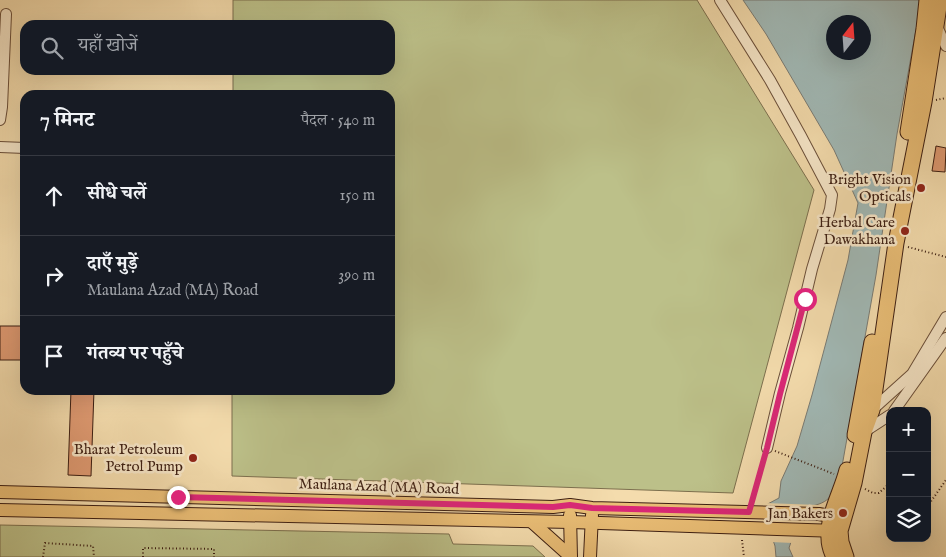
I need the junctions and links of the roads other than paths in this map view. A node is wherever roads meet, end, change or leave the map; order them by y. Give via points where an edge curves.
1 (720, 0) edge
2 (927, 0) edge
3 (940, 0) edge
4 (6, 14) dead end
5 (936, 24) junction
6 (946, 46) edge
7 (0, 120) edge
8 (0, 147) edge
9 (20, 148) edge
10 (946, 317) edge
11 (946, 338) edge
12 (874, 360) junction
13 (897, 407) edge
14 (872, 410) junction
15 (886, 418) edge
16 (864, 432) junction
17 (767, 448) road end
18 (0, 492) edge
19 (570, 505) junction
20 (592, 508) junction
21 (0, 510) edge
22 (532, 522) junction
23 (571, 522) junction
24 (592, 523) junction
25 (830, 523) junction
26 (571, 557) edge
27 (590, 557) edge
28 (834, 557) edge
29 (846, 557) edge

1 - 17 street via 770,80 832,195
2 - 12 highway via 904,151 886,242
3 - 5 highway
4 - 7 street
5 - 6 street
5 - 12 highway
8 - 9 street
10 - 14 street via 912,374
11 - 13 street
12 - 14 highway
12 - 25 highway via 845,479
14 - 16 highway
15 - 16 street
16 - 25 highway via 854,483
18 - 19 main road, Maulana Azad (MA) Road
19 - 20 main road, Maulana Azad (MA) Road
19 - 23 main road
20 - 24 main road
20 - 25 main road, Maulana Azad (MA) Road via 753,512
21 - 22 main road
22 - 23 main road
22 - 26 main road
23 - 24 main road
23 - 26 main road
24 - 25 main road via 747,528
24 - 27 main road
25 - 28 highway via 830,545
25 - 29 highway

